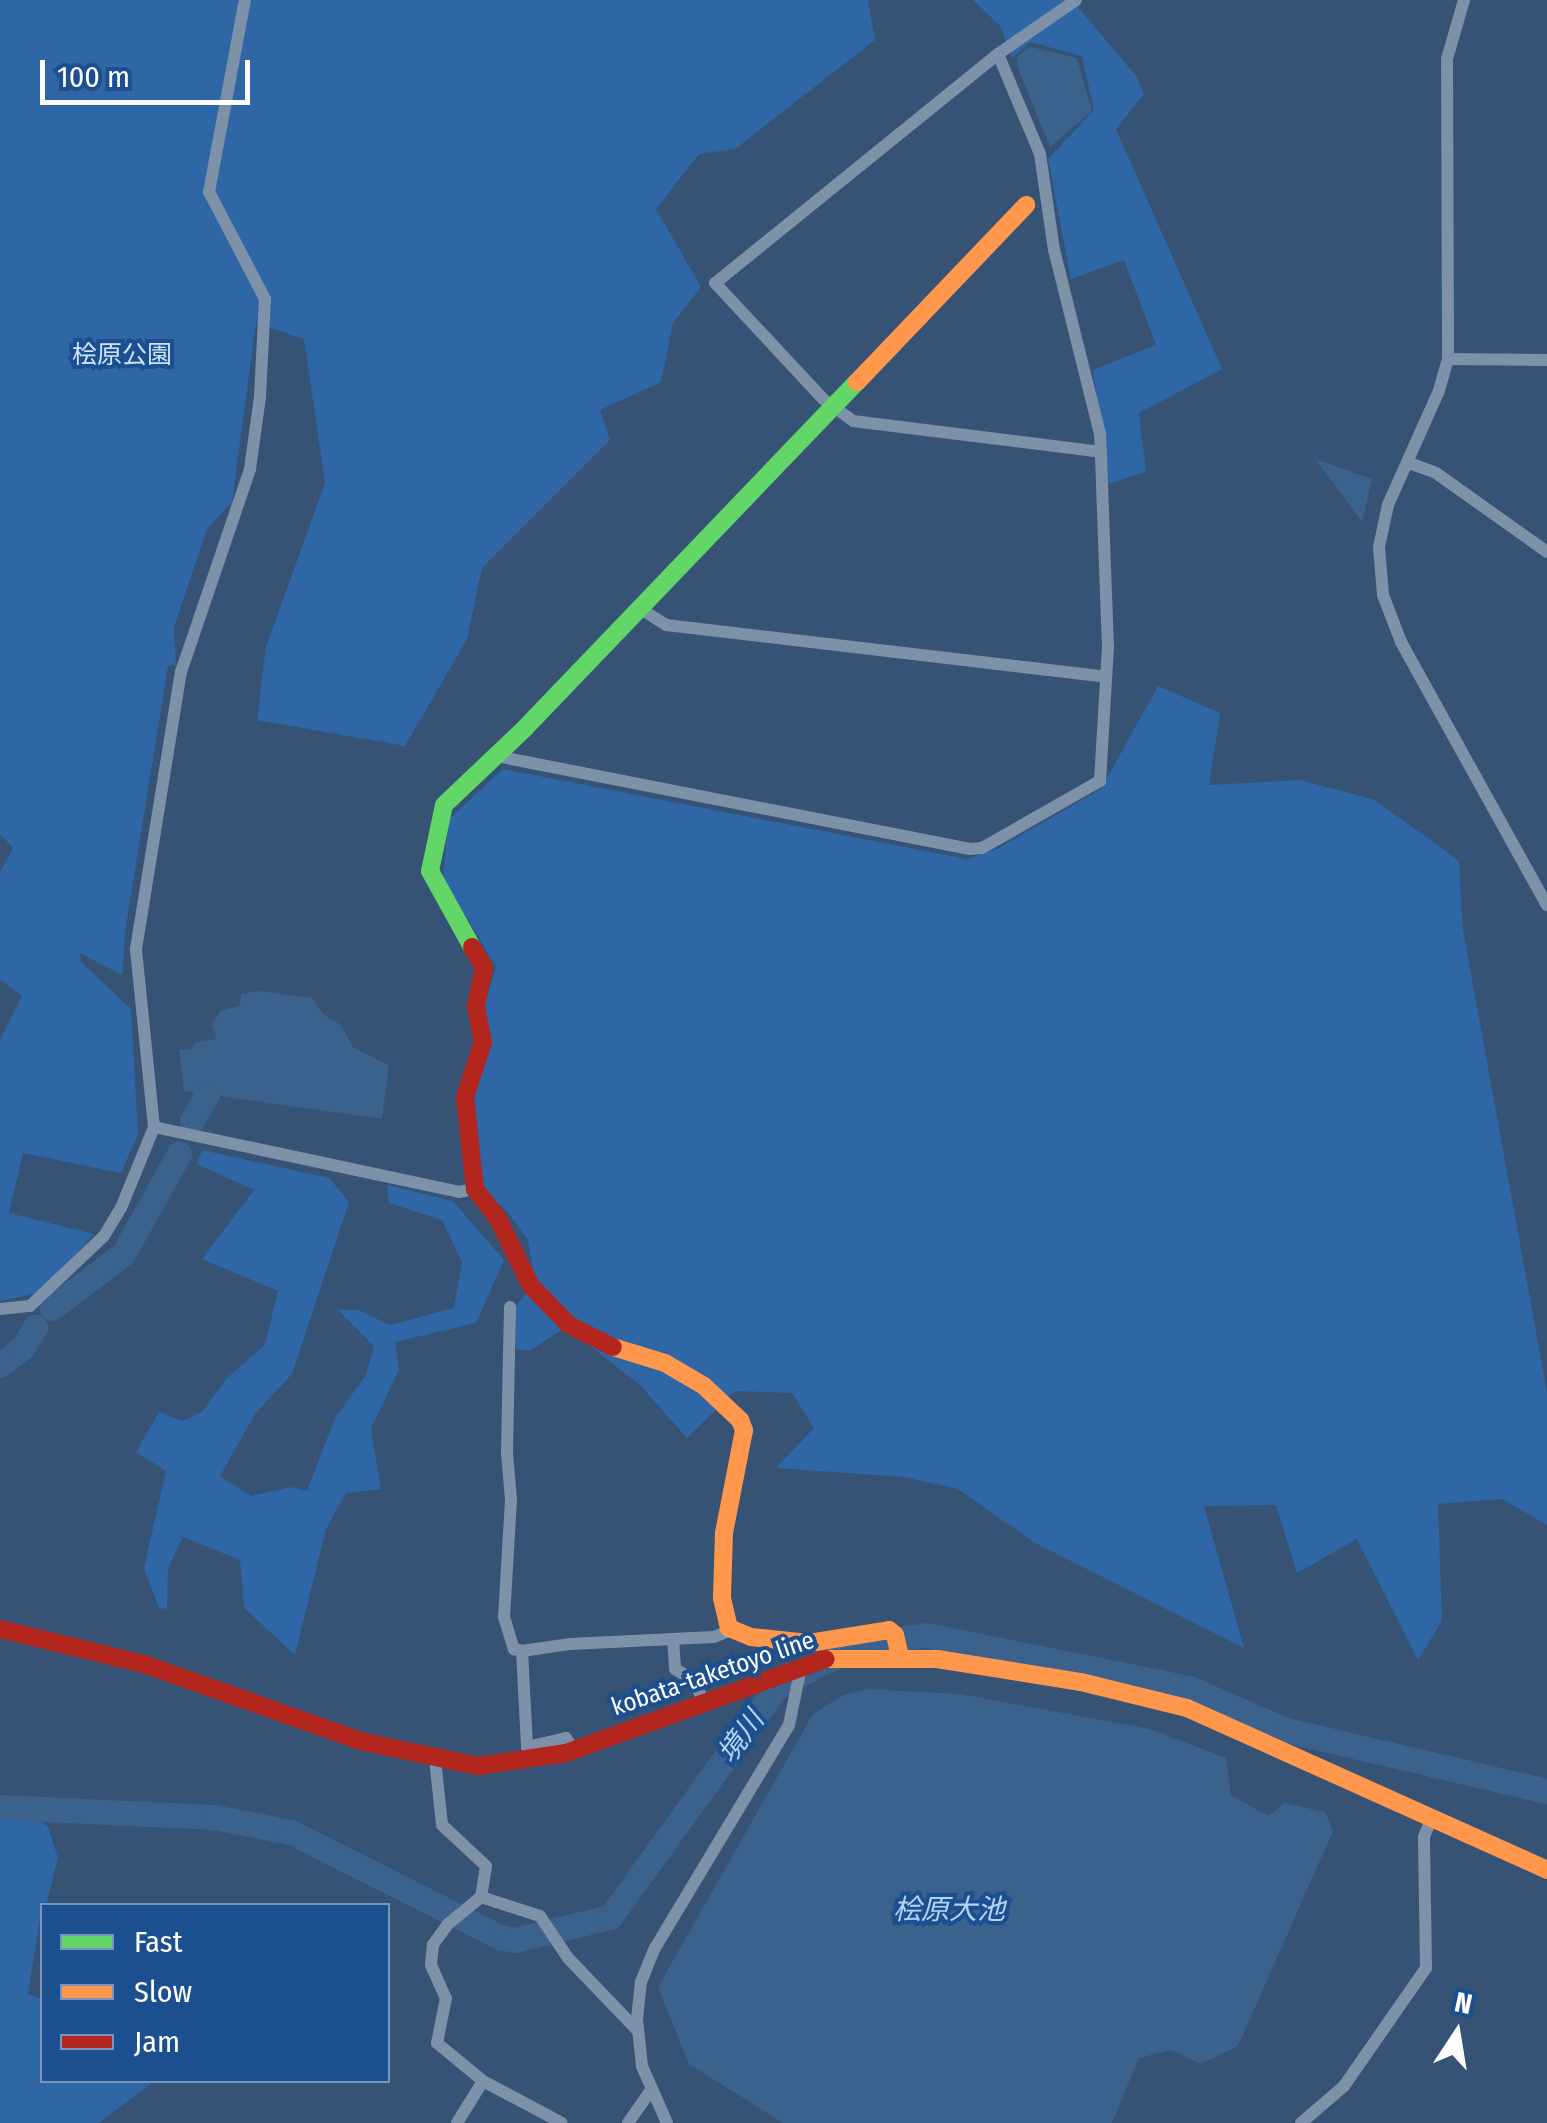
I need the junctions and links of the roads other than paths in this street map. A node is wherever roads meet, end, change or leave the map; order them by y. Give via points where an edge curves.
1 (246, 0) edge
2 (1076, 0) edge
3 (1464, 0) edge
4 (998, 54) junction
5 (1026, 205) dead end
6 (1448, 358) junction
7 (1547, 360) edge
8 (832, 406) junction
9 (1101, 452) junction
10 (1408, 463) junction
11 (1547, 552) edge
12 (639, 608) junction
13 (1106, 677) junction
14 (496, 756) junction
15 (1547, 905) edge
16 (154, 1127) junction
17 (475, 1189) junction
18 (510, 1306) dead end
19 (0, 1308) edge
20 (0, 1629) edge
21 (731, 1630) junction
22 (673, 1639) junction
23 (522, 1651) junction
24 (900, 1656) junction
25 (801, 1668) junction
26 (704, 1702) junction
27 (574, 1750) junction
28 (435, 1759) junction
29 (1432, 1818) junction
30 (1547, 1870) edge
31 (480, 1898) junction
32 (638, 2031) junction
33 (483, 2081) junction
34 (650, 2090) junction
35 (457, 2123) edge
36 (562, 2123) edge
37 (628, 2123) edge
38 (667, 2123) edge
39 (1301, 2123) edge

1 - 16 street via 209,192 265,299 260,398 250,470 181,672 136,949
2 - 4 street
3 - 6 street via 1448,58
4 - 8 street via 715,283
4 - 9 street via 1040,154 1054,250
5 - 8 street
6 - 7 street
6 - 10 street
8 - 9 street via 853,421 878,426
8 - 12 street
9 - 13 street
10 - 11 street via 1436,472
10 - 15 street via 1388,505 1379,546 1382,595
12 - 13 street via 666,625
12 - 14 street
13 - 14 street via 1100,781 970,850
14 - 17 street via 444,805 430,871 484,968 476,1007 482,1042 465,1097
16 - 17 street via 459,1192
16 - 19 street via 104,1236 30,1306
17 - 21 street via 497,1217 531,1286 569,1325 599,1343 666,1363 740,1420 744,1430 724,1533 722,1598
18 - 23 street via 504,1617 514,1648
20 - 28 street, kobata-taketoyo line via 144,1664 360,1741
21 - 22 street via 714,1638
21 - 24 street via 809,1642 890,1630
22 - 23 street
22 - 26 street via 675,1669 693,1680
23 - 27 street via 527,1746 566,1738
24 - 25 street, kobata-taketoyo line via 820,1660
24 - 29 street, kobata-taketoyo line via 1081,1682 1188,1708
25 - 26 street, kobata-taketoyo line
25 - 32 street via 789,1725 648,1964 638,1995
26 - 27 street, kobata-taketoyo line
27 - 28 street, kobata-taketoyo line via 478,1766
28 - 31 street via 442,1825 486,1866
29 - 30 street, kobata-taketoyo line
29 - 39 street via 1424,1837 1426,1968 1344,2086
31 - 32 street via 540,1916 568,1958
31 - 33 street via 448,1924 433,1946 431,1965 446,1998 437,2043
32 - 34 street
33 - 35 street
33 - 36 street
34 - 37 street
34 - 38 street

